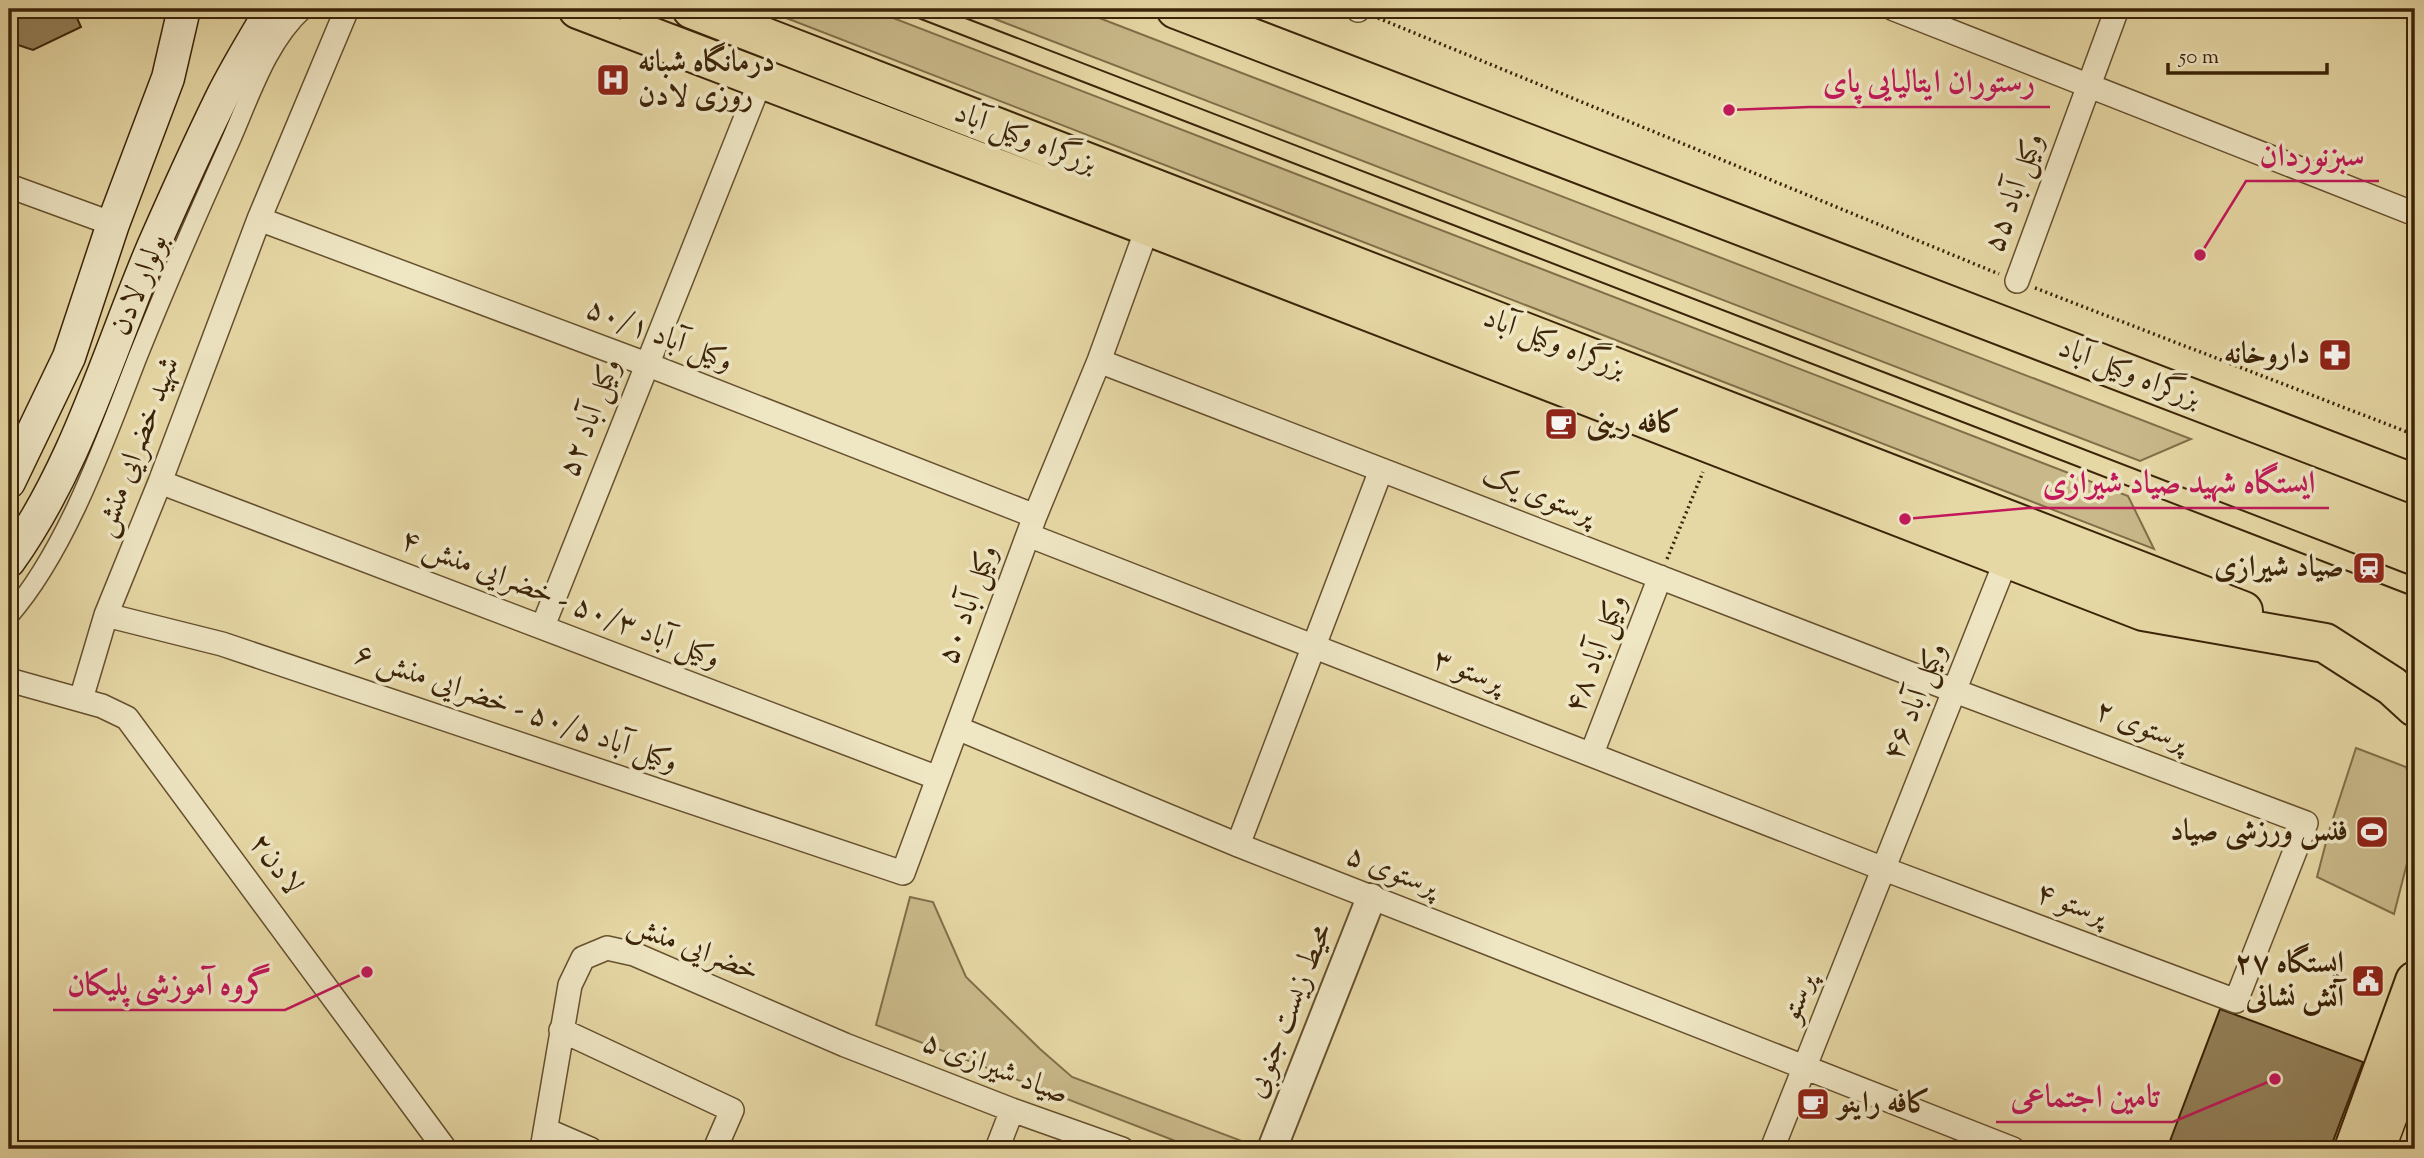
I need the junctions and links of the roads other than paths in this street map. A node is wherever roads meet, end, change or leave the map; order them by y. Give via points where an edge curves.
1 (184, 9) edge
2 (272, 9) edge
3 (304, 9) edge
4 (347, 9) edge
5 (578, 9) edge
6 (692, 9) edge
7 (1176, 9) edge
8 (1894, 9) edge
9 (2117, 9) edge
10 (762, 77) junction
11 (2088, 85) junction
12 (1040, 144) junction
13 (9, 186) edge
14 (1089, 203) junction
15 (2415, 214) edge
16 (260, 219) junction
17 (113, 224) junction
18 (1148, 226) junction
19 (2017, 281) road end
20 (1099, 361) junction
21 (646, 364) junction
22 (2352, 459) junction
23 (2415, 466) edge
24 (1381, 470) junction
25 (9, 482) edge
26 (160, 482) junction
27 (2415, 484) edge
28 (1032, 525) junction
29 (2007, 558) junction
30 (9, 561) edge
31 (1660, 577) junction
32 (106, 615) junction
33 (9, 616) edge
34 (543, 626) junction
35 (2325, 643) junction
36 (1314, 646) junction
37 (2415, 677) edge
38 (9, 680) edge
39 (1955, 691) junction
40 (81, 699) junction
41 (2415, 707) edge
42 (957, 728) junction
43 (1592, 753) junction
44 (938, 778) junction
45 (1238, 845) junction
46 (1884, 869) junction
47 (903, 873) joint
48 (1371, 898) junction
49 (2415, 981) edge
50 (2236, 1001) joint
51 (561, 1030) junction
52 (845, 1045) joint
53 (2415, 1045) edge
54 (1806, 1068) junction
55 (2415, 1108) edge
56 (1012, 1110) junction
57 (544, 1140) edge
58 (445, 1149) edge
59 (590, 1149) edge
60 (715, 1149) edge
61 (997, 1149) edge
62 (1122, 1149) edge
63 (1272, 1149) edge
64 (1772, 1149) edge
65 (2013, 1149) edge
66 (2354, 1149) edge
67 (2376, 1149) edge
68 (2400, 1149) edge

1 - 17 main road, بولوار لادن via 168,78
2 - 30 main road, بولوار لادن via 223,95 153,248 63,468
3 - 33 street via 291,20 266,62 178,257 65,528 28,594
4 - 16 street, شهید خضرایی منش
5 - 10 highway
6 - 12 highway, بزرگراه وکیل آباد
7 - 22 highway, بزرگراه وکیل آباد
8 - 11 street
9 - 11 street, ۵۵ وکیل آباد
10 - 14 highway
10 - 21 street, ۵۲ وکیل آباد
11 - 15 street
11 - 19 street, ۵۵ وکیل آباد
12 - 14 highway
12 - 35 highway, بزرگراه وکیل آباد
13 - 17 street
14 - 18 highway
16 - 21 street, وکیل آباد ۵۰/۱
16 - 26 street, شهید خضرایی منش
17 - 25 main road, بولوار لادن via 69,357
18 - 20 street, ۵۰ وکیل آباد
18 - 29 highway
20 - 24 street, پرستوی یک
20 - 28 street, ۵۰ وکیل آباد
21 - 28 street, وکیل آباد ۵۰/۱
21 - 34 street, ۵۲ وکیل آباد
22 - 23 highway
22 - 27 highway, بزرگراه وکیل آباد
24 - 31 street, پرستوی یک
24 - 36 street
26 - 32 street, شهید خضرایی منش
26 - 34 street, وکیل آباد ۵۰/۳ - خضرایی منش ۴
28 - 36 street, پرستو ۳
28 - 42 street, ۵۰ وکیل آباد
29 - 35 highway via 2143,611
29 - 39 street, ۴۶ وکیل آباد
31 - 39 street, پرستوی یک
31 - 43 street, ۴۸ وکیل آباد
32 - 40 street, شهید خضرایی منش
32 - 47 street, وکیل آباد ۵۰/۵ - خضرایی منش ۶ via 222,644
34 - 44 street, وکیل آباد ۵۰/۳ - خضرایی منش ۴
35 - 37 highway, بزرگراه وکیل آباد
35 - 41 highway via 2392,685
36 - 43 street, پرستو ۳
36 - 45 street
38 - 40 street, لادن۲
39 - 46 street, ۴۶ وکیل آباد
39 - 50 street, پرستوی ۲ via 2306,823
40 - 58 street, لادن۲ via 127,718
42 - 44 street, ۵۰ وکیل آباد
42 - 45 street, پرستوی ۵
43 - 46 street, پرستو ۳
44 - 47 street, ۵۰ وکیل آباد
45 - 48 street, پرستوی ۵
46 - 50 street, پرستو ۴
46 - 54 street, پرستو
48 - 54 street, پرستوی ۵
48 - 63 street, محیط زیست جنوبی
49 - 66 highway
51 - 52 street, خضرایی منش via 570,985 583,958 607,948 634,954
51 - 57 street, خضرایی منش
51 - 60 street via 732,1110
52 - 56 street, صیاد شیرازی ۵
53 - 67 main road
54 - 64 street, پرستو
54 - 65 street, پرستوی ۵
55 - 68 main road
56 - 61 street
56 - 62 street, صیاد شیرازی ۵
57 - 59 street

